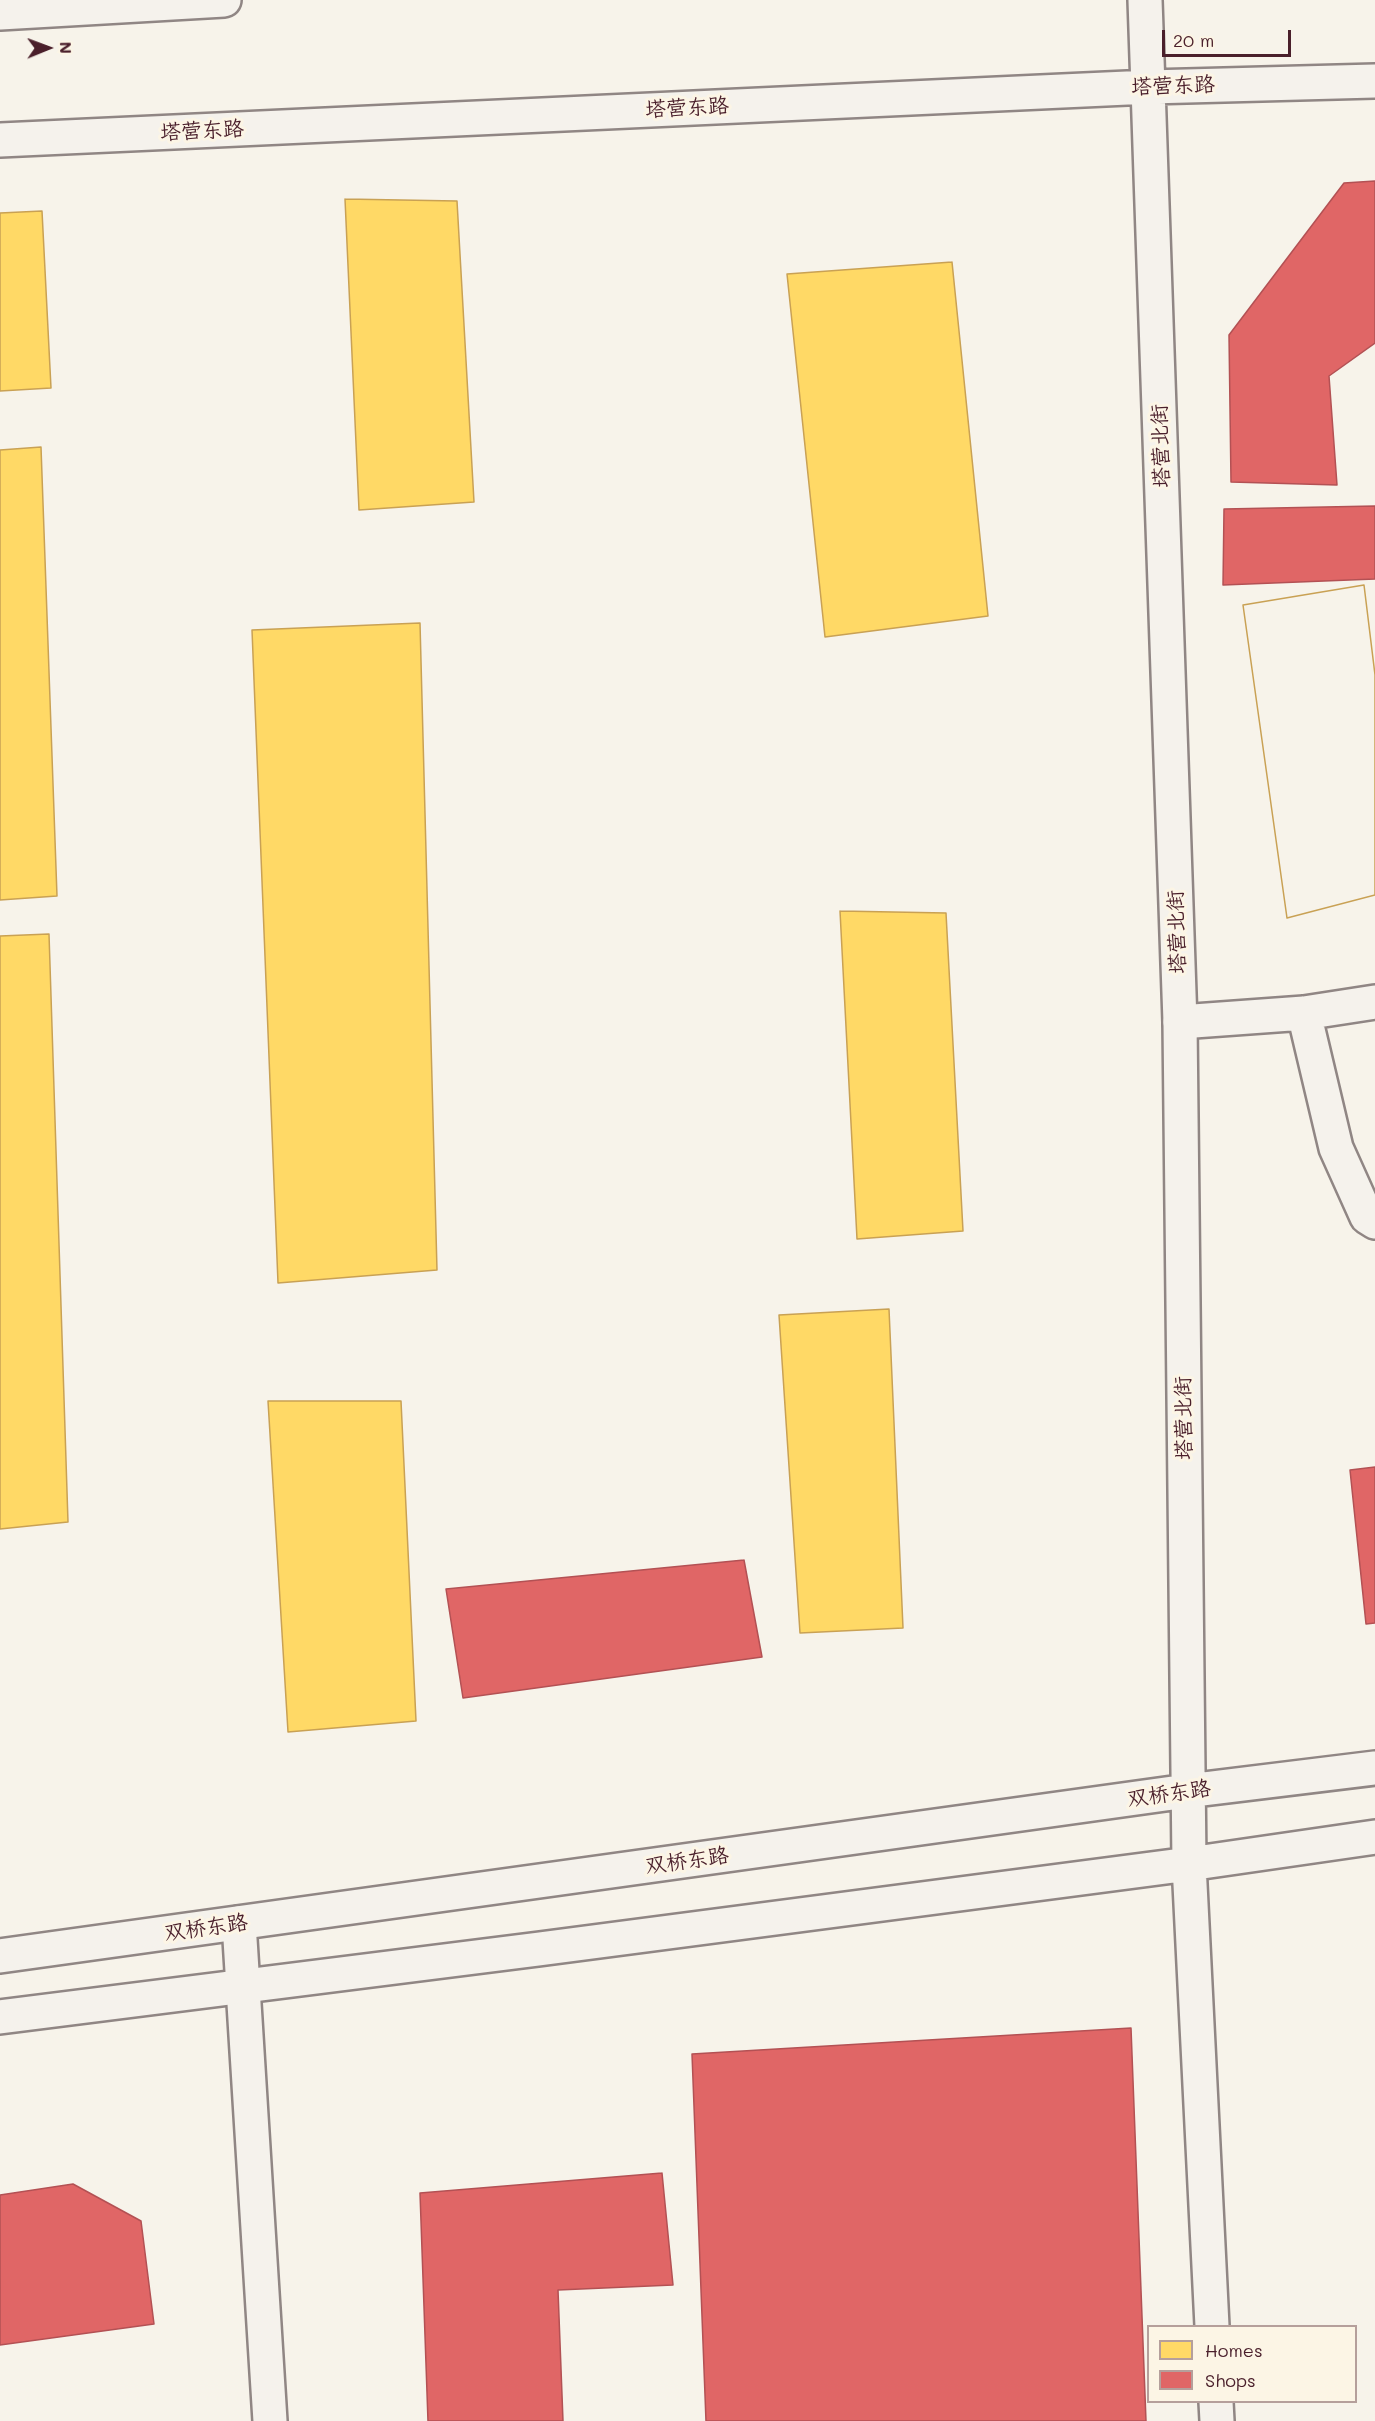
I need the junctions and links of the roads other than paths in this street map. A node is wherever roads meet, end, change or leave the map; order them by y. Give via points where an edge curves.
1 (224, 0) edge
2 (1145, 0) edge
3 (0, 13) edge
4 (1375, 81) edge
5 (1149, 87) junction
6 (0, 140) edge
7 (1375, 1002) edge
8 (1304, 1013) junction
9 (1180, 1022) junction
10 (1375, 1222) edge
11 (1375, 1768) edge
12 (1187, 1791) junction
13 (1375, 1837) edge
14 (1189, 1864) junction
15 (239, 1923) junction
16 (0, 1956) edge
17 (243, 1986) junction
18 (0, 2017) edge
19 (1212, 2325) edge
20 (1216, 2403) edge
21 (270, 2421) edge
22 (1217, 2421) edge

1 - 3 street
2 - 5 street, 塔营北街
4 - 5 street, 塔营东路
5 - 6 street, 塔营东路
5 - 9 street, 塔营北街
7 - 8 street
8 - 9 street
8 - 10 street via 1336,1148 1368,1217
9 - 12 street, 塔营北街
11 - 12 street, 双桥东路
12 - 14 street, 塔营北街
12 - 15 street, 双桥东路
13 - 14 street
14 - 17 street
14 - 19 street, 塔营北街
15 - 16 street, 双桥东路
15 - 17 street
17 - 18 street
17 - 21 street
20 - 22 street

